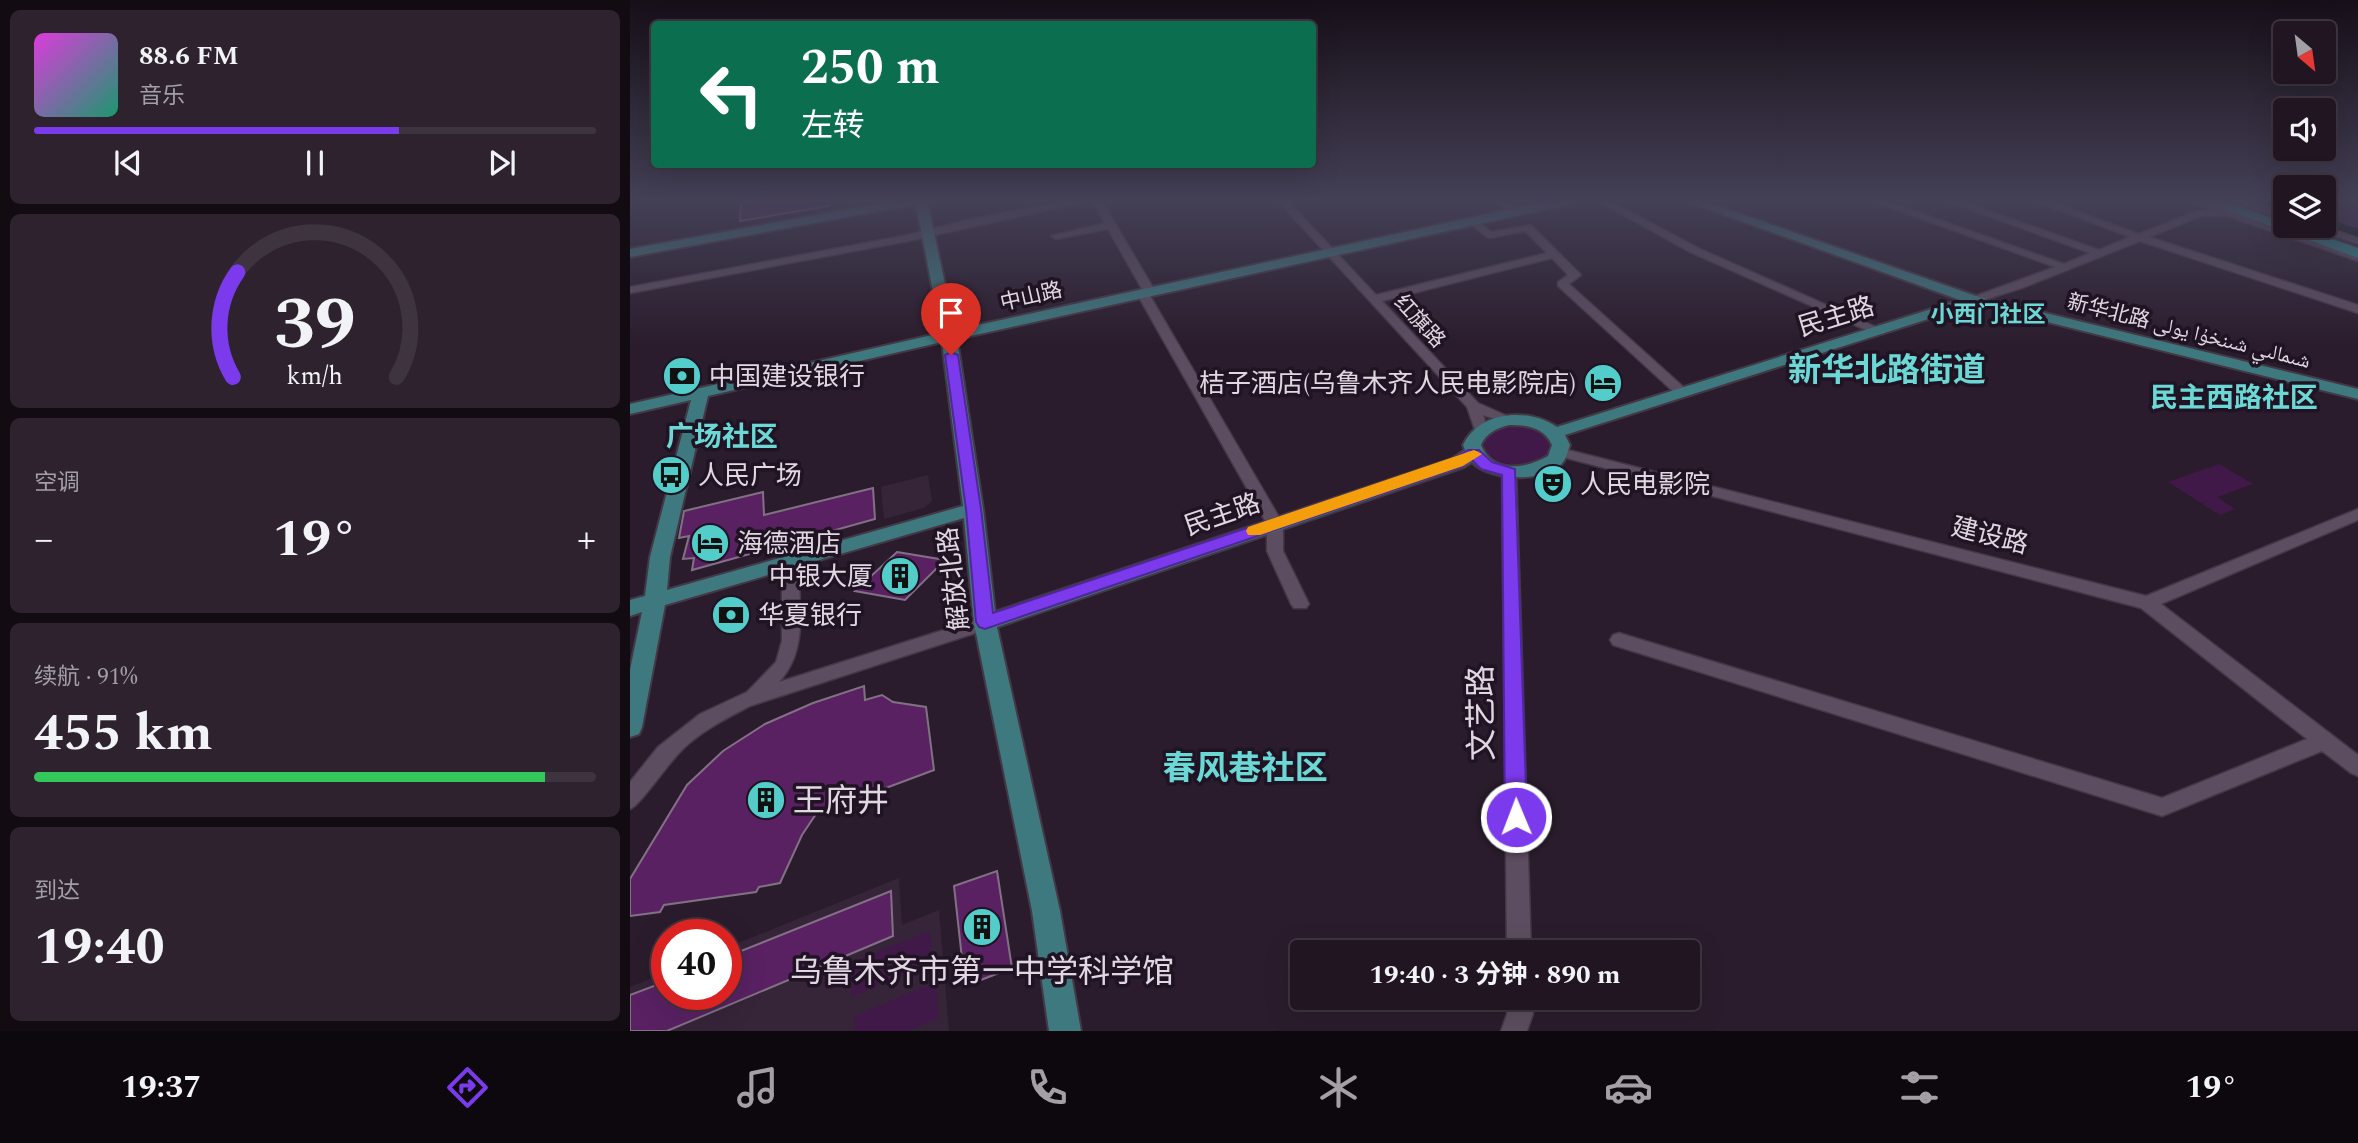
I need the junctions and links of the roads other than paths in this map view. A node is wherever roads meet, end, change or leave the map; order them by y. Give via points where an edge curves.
1 (842, 249) edge
2 (929, 249) edge
3 (1123, 249) edge
4 (1326, 249) edge
5 (1343, 249) edge
6 (1549, 249) edge
7 (1692, 249) edge
8 (1834, 249) edge
9 (1843, 249) edge
10 (2013, 249) edge
11 (2088, 249) edge
12 (2108, 249) edge
13 (2173, 249) edge
14 (1329, 252) junction
15 (2099, 253) junction
16 (1554, 254) junction
17 (2064, 267) junction
18 (630, 290) edge
19 (1145, 292) junction
20 (1979, 298) junction
21 (1374, 299) junction
22 (2358, 309) edge
23 (1879, 331) junction
24 (948, 337) junction
25 (2358, 383) edge
26 (1682, 392) junction
27 (701, 393) junction
28 (2358, 394) edge
29 (1473, 406) junction
30 (630, 409) edge
31 (1509, 420) junction
32 (1481, 430) junction
33 (1554, 433) junction
34 (1560, 452) junction
35 (1474, 453) junction
36 (1509, 472) junction
37 (974, 509) junction
38 (2358, 514) edge
39 (1275, 524) junction
40 (790, 563) junction
41 (655, 598) junction
42 (630, 600) edge
43 (2147, 603) junction
44 (1300, 604) dead end
45 (630, 608) edge
46 (985, 622) junction
47 (1619, 640) dead end
48 (754, 697) junction
49 (630, 727) edge
50 (2324, 741) junction
51 (2358, 767) edge
52 (630, 800) edge
53 (1519, 940) edge
54 (1520, 1010) edge
55 (1065, 1031) edge
56 (1514, 1031) edge

1 - 18 street
2 - 24 main road, 解放北路
3 - 19 street
4 - 14 street, 红旗路
5 - 14 main road, 中山路
6 - 16 street
7 - 23 street
8 - 20 main road, 新华北路 شىمالىي شىنخۇا يولى
9 - 20 main road, 新华北路 شىمالىي شىنخۇا يولى
10 - 17 street
11 - 15 street
12 - 15 street
13 - 22 street
14 - 19 main road, 中山路
14 - 21 street, 红旗路
15 - 17 street
16 - 21 street
16 - 26 street via 1575,275 1562,284
17 - 20 street
19 - 24 main road, 中山路
19 - 39 street
20 - 23 main road, 民主路
20 - 25 main road, 新华北路 شىمالىي شىنخۇا يولى
20 - 28 main road, 新华北路 شىمالىي شىنخۇا يولى
21 - 29 street, 红旗路
23 - 26 main road, 民主路
24 - 27 main road, 中山路
24 - 37 main road, 解放北路
26 - 33 main road, 民主路
27 - 30 main road, 中山路
27 - 41 main road via 660,557
29 - 31 street
29 - 32 street
31 - 32 main road
31 - 33 main road via 1535,422
32 - 35 main road via 1472,445
33 - 34 main road
34 - 36 main road via 1536,470
34 - 43 street, 建设路
35 - 36 main road via 1487,466
35 - 39 main road, 民主路 via 1458,463
36 - 53 street, 文艺路
37 - 40 main road
37 - 46 main road, 解放北路
38 - 43 street
39 - 44 street via 1275,551
39 - 46 main road, 民主路
40 - 41 main road
40 - 48 street via 791,641 784,665
41 - 42 main road
41 - 45 main road
41 - 49 main road
43 - 50 street, 建设路
46 - 48 street
46 - 55 main road, 解放北路 via 1046,911
47 - 50 street via 2162,807
48 - 52 street via 721,711 676,740
50 - 51 street, 建设路
54 - 56 street

